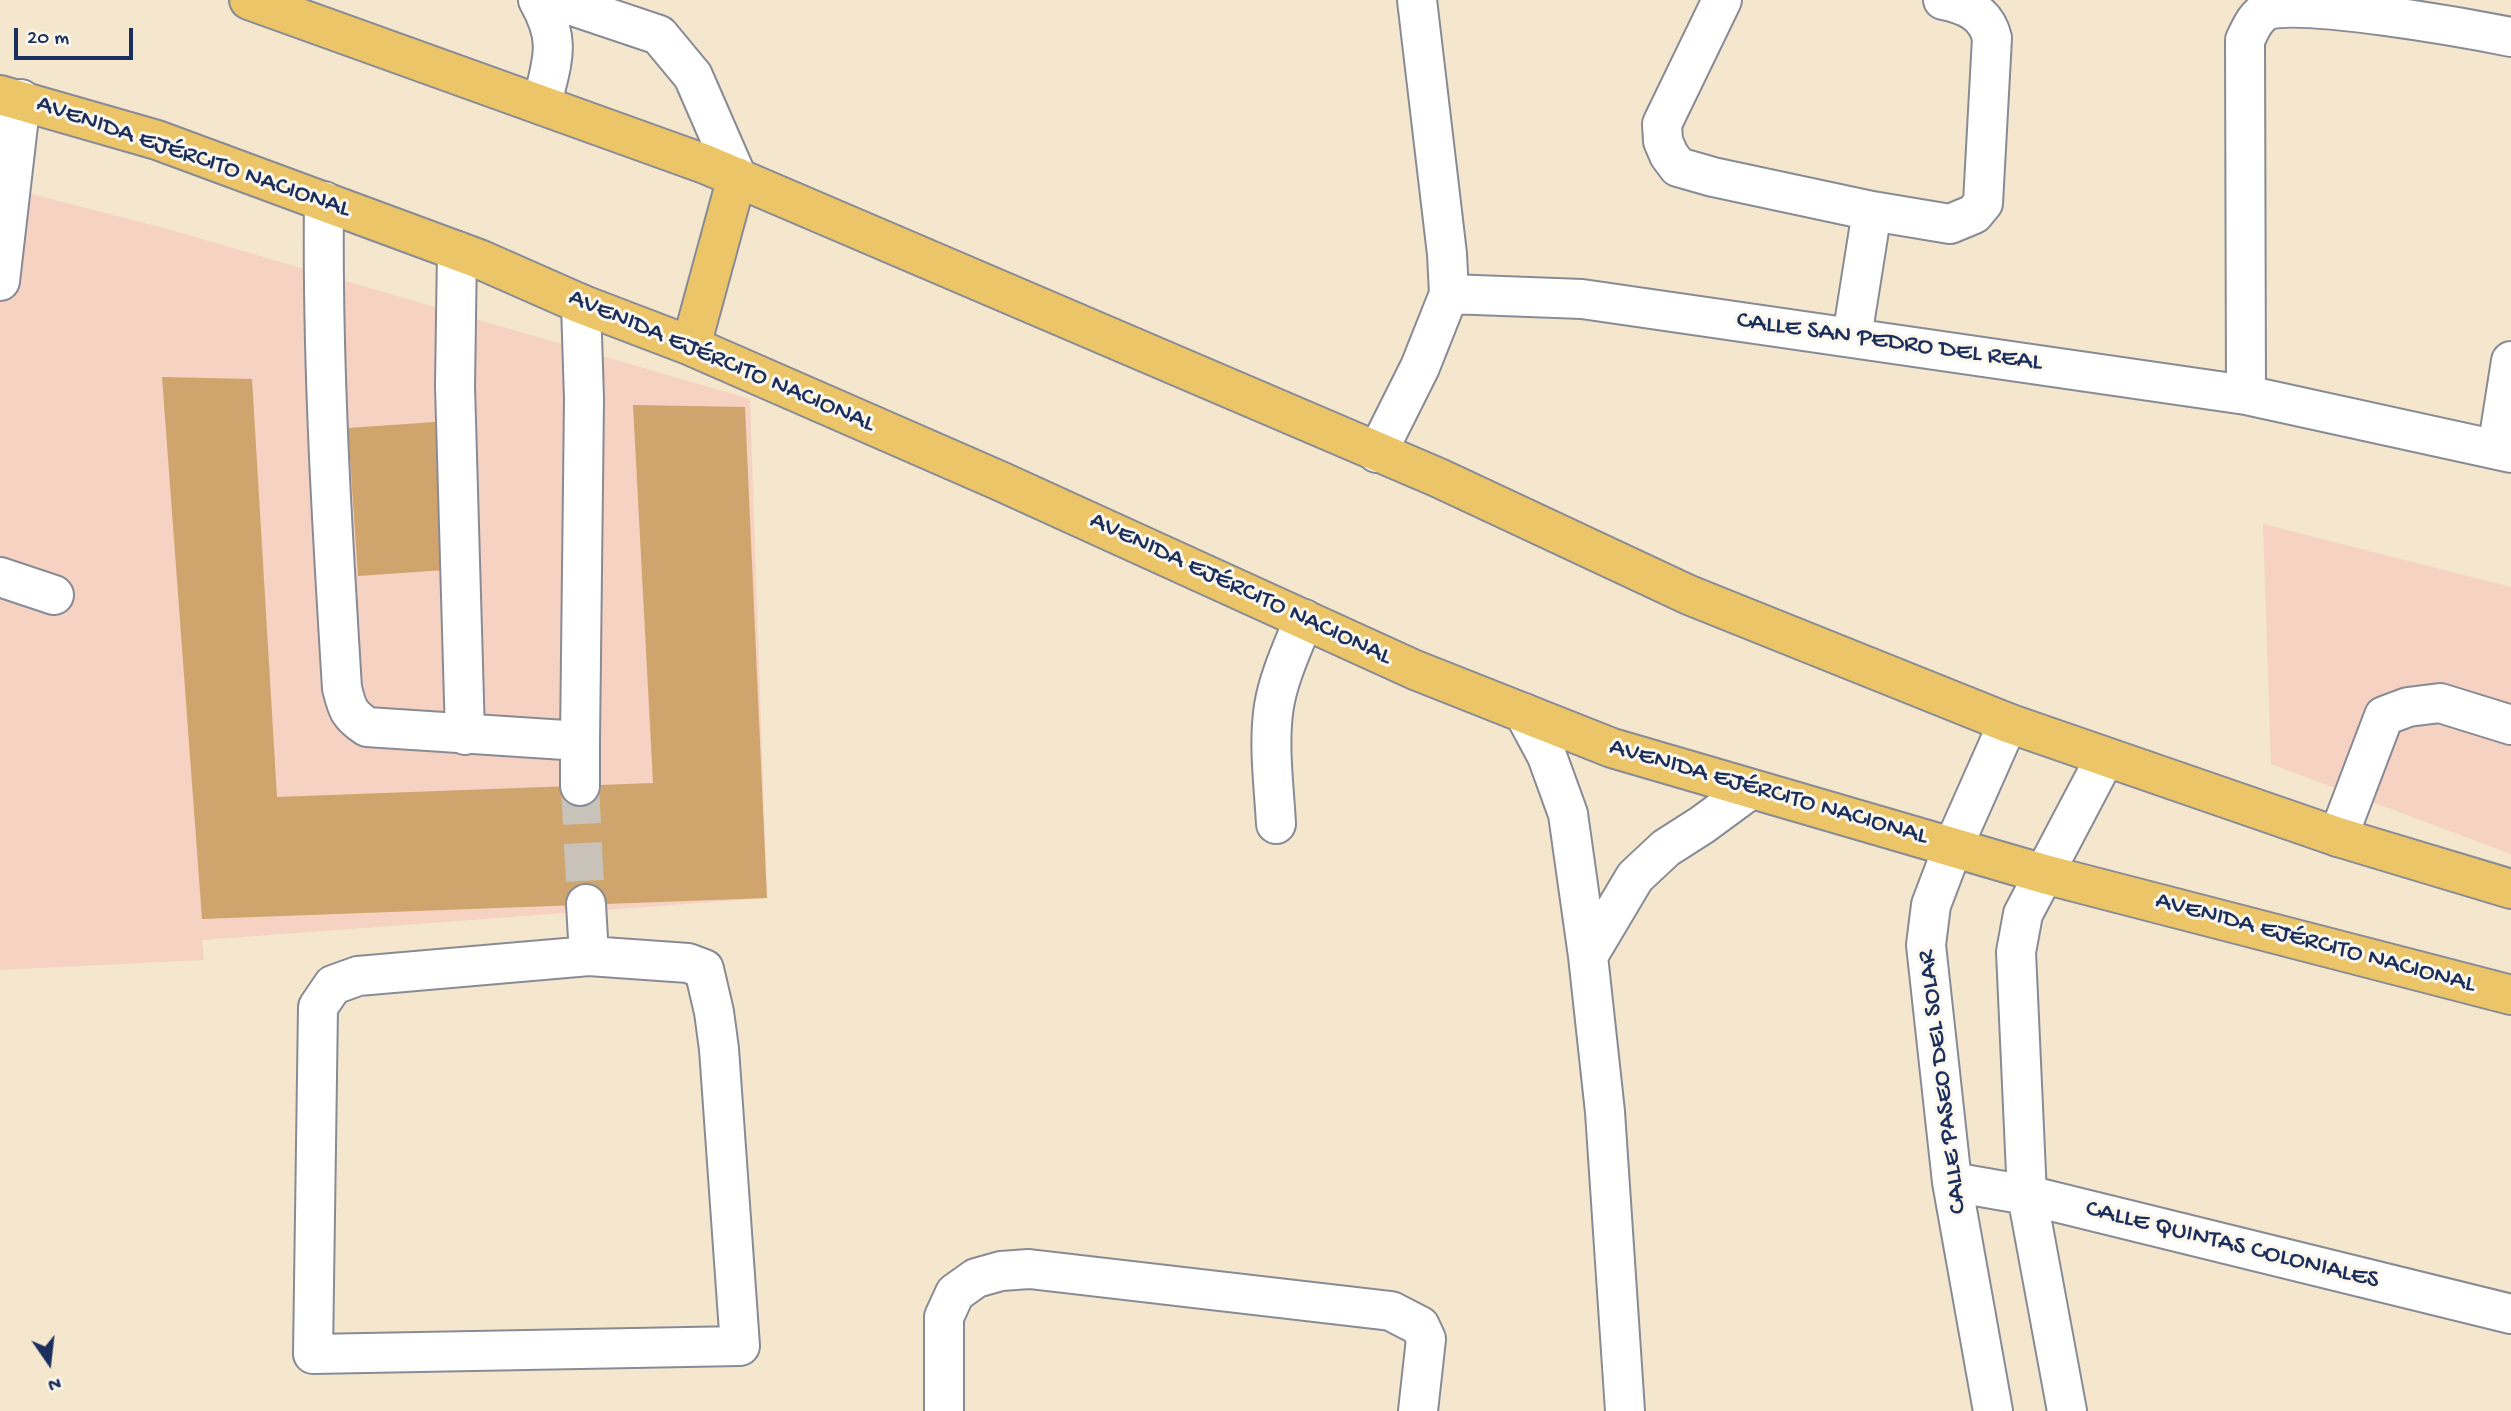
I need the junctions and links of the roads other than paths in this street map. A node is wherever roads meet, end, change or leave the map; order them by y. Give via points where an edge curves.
1 (249, 0) edge
2 (538, 0) edge
3 (555, 0) edge
4 (1417, 0) edge
5 (1722, 0) edge
6 (1943, 0) edge
7 (2511, 37) edge
8 (10, 97) edge
9 (542, 104) junction
10 (8, 145) edge
11 (737, 177) junction
12 (324, 201) junction
13 (1872, 211) junction
14 (457, 251) junction
15 (0, 281) edge
16 (1449, 294) junction
17 (581, 304) junction
18 (1852, 337) junction
19 (691, 346) junction
20 (2511, 361) edge
21 (2246, 395) junction
22 (2504, 451) edge
23 (1377, 453) junction
24 (0, 577) edge
25 (54, 595) dead end
26 (1304, 619) junction
27 (1524, 713) junction
28 (2008, 723) junction
29 (2511, 725) edge
30 (465, 735) junction
31 (580, 741) junction
32 (2105, 758) junction
33 (580, 786) tunnel mouth
34 (1751, 789) junction
35 (1276, 824) dead end
36 (2338, 837) junction
37 (1953, 847) junction
38 (2044, 874) junction
39 (2511, 889) edge
40 (586, 904) tunnel mouth
41 (589, 956) junction
42 (1588, 956) junction
43 (2511, 995) edge
44 (1952, 1182) junction
45 (2027, 1195) junction
46 (2511, 1314) edge
47 (944, 1411) edge
48 (1418, 1411) edge
49 (1625, 1411) edge
50 (1993, 1411) edge
51 (2067, 1411) edge

1 - 9 main road
2 - 9 street via 553,33
3 - 11 street via 659,35 694,76
4 - 16 street
5 - 13 street via 1662,124 1662,141 1669,155 1678,167 1713,177
6 - 13 street via 1978,13 1989,25 1992,38 1983,203 1974,214 1950,224
7 - 21 street via 2346,2 2292,3 2269,8 2255,19 2245,40
8 - 10 street
8 - 12 main road, AVENIDA EJÉRCITO NACIONAL via 157,140
9 - 11 main road
10 - 15 street
11 - 19 main road
11 - 23 main road
12 - 14 main road, AVENIDA EJÉRCITO NACIONAL
12 - 30 street via 326,408 346,705 352,717 367,727
13 - 18 street
14 - 17 main road, AVENIDA EJÉRCITO NACIONAL
14 - 30 street via 455,386
16 - 18 street, CALLE SAN PEDRO DEL REAL via 1582,299
16 - 23 street via 1420,368
17 - 19 main road, AVENIDA EJÉRCITO NACIONAL
17 - 31 street
18 - 21 street, CALLE SAN PEDRO DEL REAL
19 - 26 main road, AVENIDA EJÉRCITO NACIONAL
20 - 22 street, CALLE SAN PEDRO DEL REAL
21 - 22 street, CALLE SAN PEDRO DEL REAL
23 - 28 main road via 1689,595
24 - 25 street
26 - 27 main road, AVENIDA EJÉRCITO NACIONAL
26 - 35 street via 1274,705
27 - 34 main road, AVENIDA EJÉRCITO NACIONAL via 1612,748
27 - 42 street via 1548,756 1568,814
28 - 32 main road
28 - 37 street, CALLE PASEO DEL SOLAR
29 - 36 street via 2440,703 2384,716
30 - 31 street
31 - 33 street
32 - 36 main road
32 - 38 street
34 - 37 main road, AVENIDA EJÉRCITO NACIONAL
34 - 42 street via 1666,848 1634,877
36 - 39 main road
37 - 38 main road, AVENIDA EJÉRCITO NACIONAL
37 - 44 street, CALLE PASEO DEL SOLAR via 1931,905 1926,946
38 - 43 main road, AVENIDA EJÉRCITO NACIONAL
38 - 45 street via 2023,914 2015,952
40 - 41 street
41 - 41 street via 358,976 333,985 317,1007 313,1354 740,1346 719,1049 704,969 688,962
42 - 49 street via 1605,1112
44 - 45 street, CALLE QUINTAS COLONIALES
44 - 50 street, CALLE PASEO DEL SOLAR
45 - 46 street, CALLE QUINTAS COLONIALES
45 - 51 street
47 - 48 street via 944,1318 956,1293 975,1278 1029,1269 1391,1311 1420,1326 1426,1339

